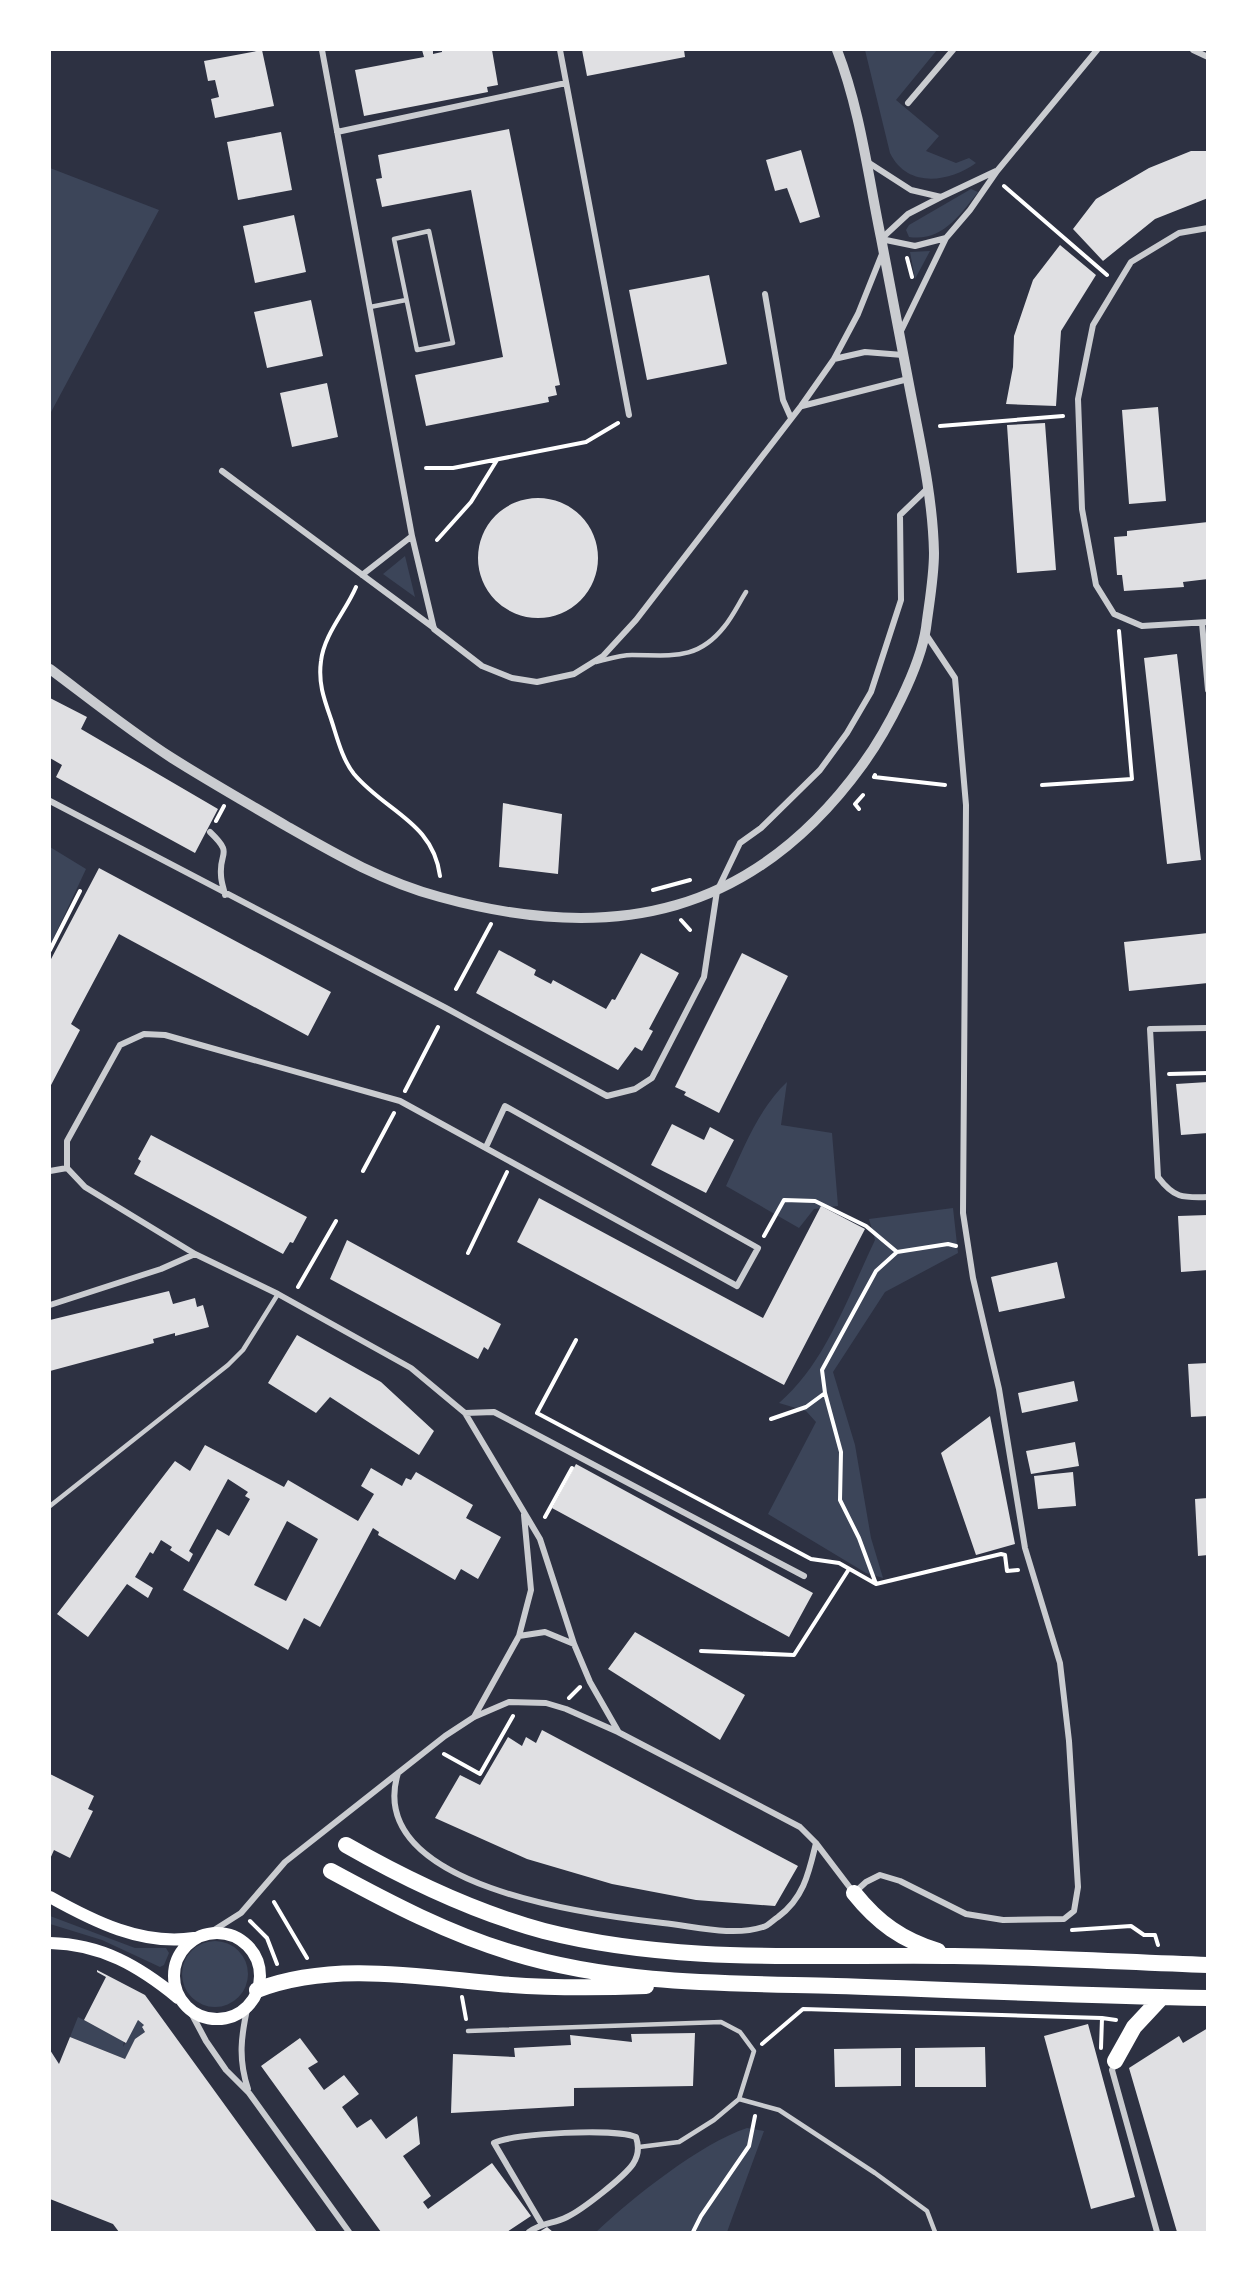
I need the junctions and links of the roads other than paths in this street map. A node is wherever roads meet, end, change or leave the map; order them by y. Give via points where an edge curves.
1 (322, 50) edge
2 (560, 50) edge
3 (837, 50) edge
4 (953, 50) edge
5 (1097, 50) edge
6 (1193, 50) edge
7 (1208, 57) edge
8 (566, 83) junction
9 (908, 103) dead end
10 (337, 132) junction
11 (866, 161) junction
12 (997, 171) junction
13 (941, 197) junction
14 (1208, 228) edge
15 (946, 238) junction
16 (882, 245) junction
17 (765, 294) dead end
18 (406, 300) junction
19 (370, 307) junction
20 (900, 335) junction
21 (903, 355) junction
22 (834, 359) junction
23 (908, 379) junction
24 (801, 406) junction
25 (629, 415) road end
26 (791, 418) junction
27 (222, 471) dead end
28 (927, 489) junction
29 (412, 536) junction
30 (362, 575) junction
31 (746, 591) dead end
32 (1204, 622) edge
33 (434, 628) junction
34 (925, 633) junction
35 (593, 662) junction
36 (50, 669) edge
37 (1208, 690) edge
38 (50, 801) edge
39 (210, 832) road end
40 (717, 891) junction
41 (225, 895) junction
42 (1208, 1028) edge
43 (486, 1147) junction
44 (67, 1168) junction
45 (50, 1171) edge
46 (1208, 1197) edge
47 (195, 1254) junction
48 (278, 1294) junction
49 (50, 1305) edge
50 (465, 1413) junction
51 (50, 1506) edge
52 (524, 1513) junction
53 (804, 1576) dead end
54 (519, 1636) junction
55 (574, 1644) junction
56 (474, 1717) junction
57 (618, 1732) junction
58 (399, 1773) junction
59 (816, 1843) junction
60 (346, 1845) dead end
61 (331, 1872) dead end
62 (854, 1893) junction
63 (50, 1897) edge
64 (211, 1932) junction
65 (195, 1938) junction
66 (50, 1943) edge
67 (954, 1956) junction
68 (1208, 1965) edge
69 (691, 1982) junction
70 (257, 1990) junction
71 (1162, 1997) junction
72 (1208, 1998) edge
73 (185, 2005) junction
74 (248, 2005) junction
75 (468, 2031) road end
76 (1110, 2057) joint
77 (249, 2093) junction
78 (739, 2099) junction
79 (639, 2147) junction
80 (541, 2223) junction
81 (349, 2232) edge
82 (528, 2232) edge
83 (935, 2232) edge
84 (1157, 2232) edge

1 - 10 street
2 - 8 street
3 - 11 street
4 - 9 street
5 - 12 street
6 - 7 street
8 - 10 street
8 - 25 street
10 - 19 street
11 - 13 street via 912,190
11 - 16 street
12 - 13 street
12 - 15 street
13 - 16 street via 908,214
14 - 32 street via 1179,233 1131,262 1093,325 1078,399 1082,509 1096,585 1114,614 1142,626
15 - 16 street via 915,246
15 - 20 street
16 - 20 street
16 - 22 street via 858,314
17 - 26 street via 783,400
18 - 18 lane via 417,350 453,343 429,231 394,238
18 - 19 lane
19 - 29 street
20 - 21 street
21 - 22 street via 865,352
21 - 23 street
22 - 24 street
23 - 24 street
23 - 28 street
24 - 26 street
26 - 35 street via 636,620
27 - 30 street
28 - 34 street via 934,553
28 - 40 street via 900,515 901,600 871,692 820,770 761,828 740,843
29 - 30 street
29 - 33 street
30 - 33 street
31 - 35 lane via 724,627 708,643 687,654 630,655
32 - 37 street
33 - 35 street via 482,666 512,678 537,682 574,674
34 - 40 street via 901,699 874,750 846,789 801,837 753,873
34 - 62 street via 955,678 966,805 963,1212 973,1278 999,1389 1025,1548 1060,1663 1078,1887 1074,1911 1064,1919 1003,1920 966,1914 880,1875
36 - 40 street via 170,757 364,870 434,896 502,912 577,919 656,912
38 - 41 street
39 - 41 street via 222,844 225,858 220,874
40 - 41 street via 704,976 666,1054 652,1078 635,1089 607,1096
42 - 46 street via 1150,1029 1158,1177 1167,1190 1183,1198
43 - 43 street via 505,1106 758,1248 737,1287
43 - 44 street via 400,1101 165,1035 144,1034 120,1045 67,1141
44 - 45 street
44 - 47 street via 85,1187
47 - 48 street
47 - 49 street
48 - 50 street via 411,1368
48 - 51 lane via 243,1350 228,1365
50 - 52 street
50 - 53 street via 494,1412
52 - 54 street via 531,1590
52 - 55 street via 540,1539
54 - 55 street via 545,1632
54 - 56 street
55 - 57 street
56 - 57 street via 508,1702 546,1703
56 - 58 street
57 - 59 street via 800,1827
58 - 59 street via 394,1803 409,1840 436,1862 482,1884 571,1911 727,1931 764,1927 793,1906 809,1874
58 - 64 street via 285,1862 241,1913
59 - 62 street
60 - 67 highway via 456,1901 500,1918 591,1941 686,1952
61 - 69 highway via 411,1913 514,1953 584,1969
62 - 67 highway via 881,1924 901,1937
63 - 65 main road via 86,1917 139,1935 164,1940
64 - 65 main road
64 - 70 main road via 228,1934 244,1942 255,1956 260,1973
65 - 73 main road via 176,1959 173,1974 175,1988
66 - 73 main road via 88,1947 127,1962
67 - 68 highway
69 - 70 highway via 556,1987 313,1974
69 - 71 highway
70 - 74 main road
71 - 72 highway
71 - 76 highway
73 - 74 main road via 200,2016 226,2018
73 - 77 street via 226,2070
74 - 77 street via 240,2048
75 - 78 lane via 721,2022 740,2032 754,2051
76 - 84 street
77 - 81 street
78 - 79 lane via 679,2142
78 - 83 lane via 780,2110 875,2173 927,2211
79 - 80 street via 633,2163 589,2203 566,2218
79 - 80 street via 636,2137 626,2132 518,2137 494,2143
80 - 82 street

